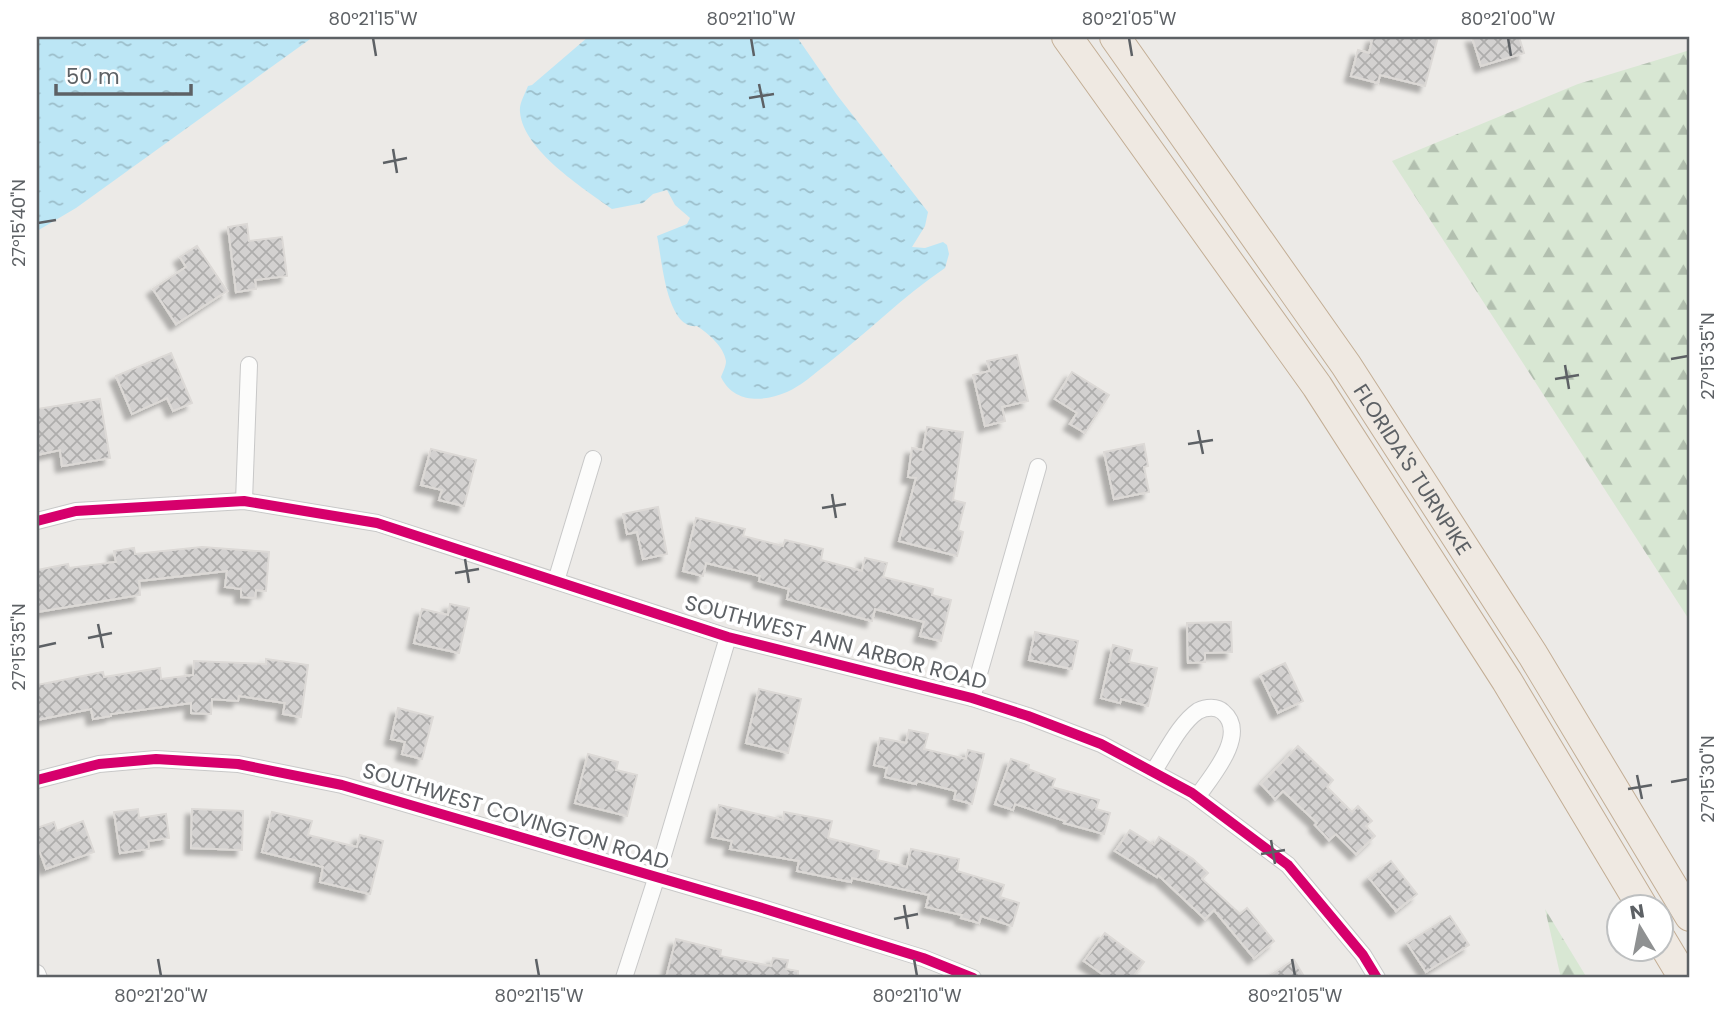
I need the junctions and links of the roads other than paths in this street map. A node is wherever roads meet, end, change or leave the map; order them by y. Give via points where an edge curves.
1 (1067, 37) edge
2 (1115, 37) edge
3 (249, 365) dead end
4 (593, 459) dead end
5 (1038, 467) dead end
6 (244, 501) junction
7 (37, 521) edge
8 (556, 581) junction
9 (728, 637) junction
10 (972, 698) junction
11 (1153, 772) junction
12 (37, 780) edge
13 (1197, 797) junction
14 (656, 879) junction
15 (1634, 892) edge
16 (1690, 916) edge
17 (1674, 961) edge
18 (37, 973) edge
19 (39, 978) edge
20 (624, 978) edge
21 (973, 978) edge
22 (1377, 978) edge
23 (1684, 978) edge

1 - 15 highway, FLORIDA'S TURNPIKE via 1317,386 1507,681
2 - 16 highway, FLORIDA'S TURNPIKE via 1346,365 1532,656
3 - 6 street
4 - 8 street
5 - 10 street
6 - 7 street, SOUTHWEST ANN ARBOR ROAD via 76,510
6 - 8 street, SOUTHWEST ANN ARBOR ROAD via 377,523
8 - 9 street, SOUTHWEST ANN ARBOR ROAD
9 - 10 street, SOUTHWEST ANN ARBOR ROAD
9 - 14 street
10 - 11 street, SOUTHWEST ANN ARBOR ROAD via 1101,744
11 - 13 street, SOUTHWEST ANN ARBOR ROAD
11 - 13 street via 1191,717 1211,707 1222,711 1231,722 1233,736
12 - 14 street, SOUTHWEST COVINGTON ROAD via 99,764 156,759 237,764 342,785
13 - 22 street, SOUTHWEST ANN ARBOR ROAD via 1288,865
14 - 20 street
14 - 21 street, SOUTHWEST COVINGTON ROAD via 885,946
17 - 23 highway
18 - 19 street

